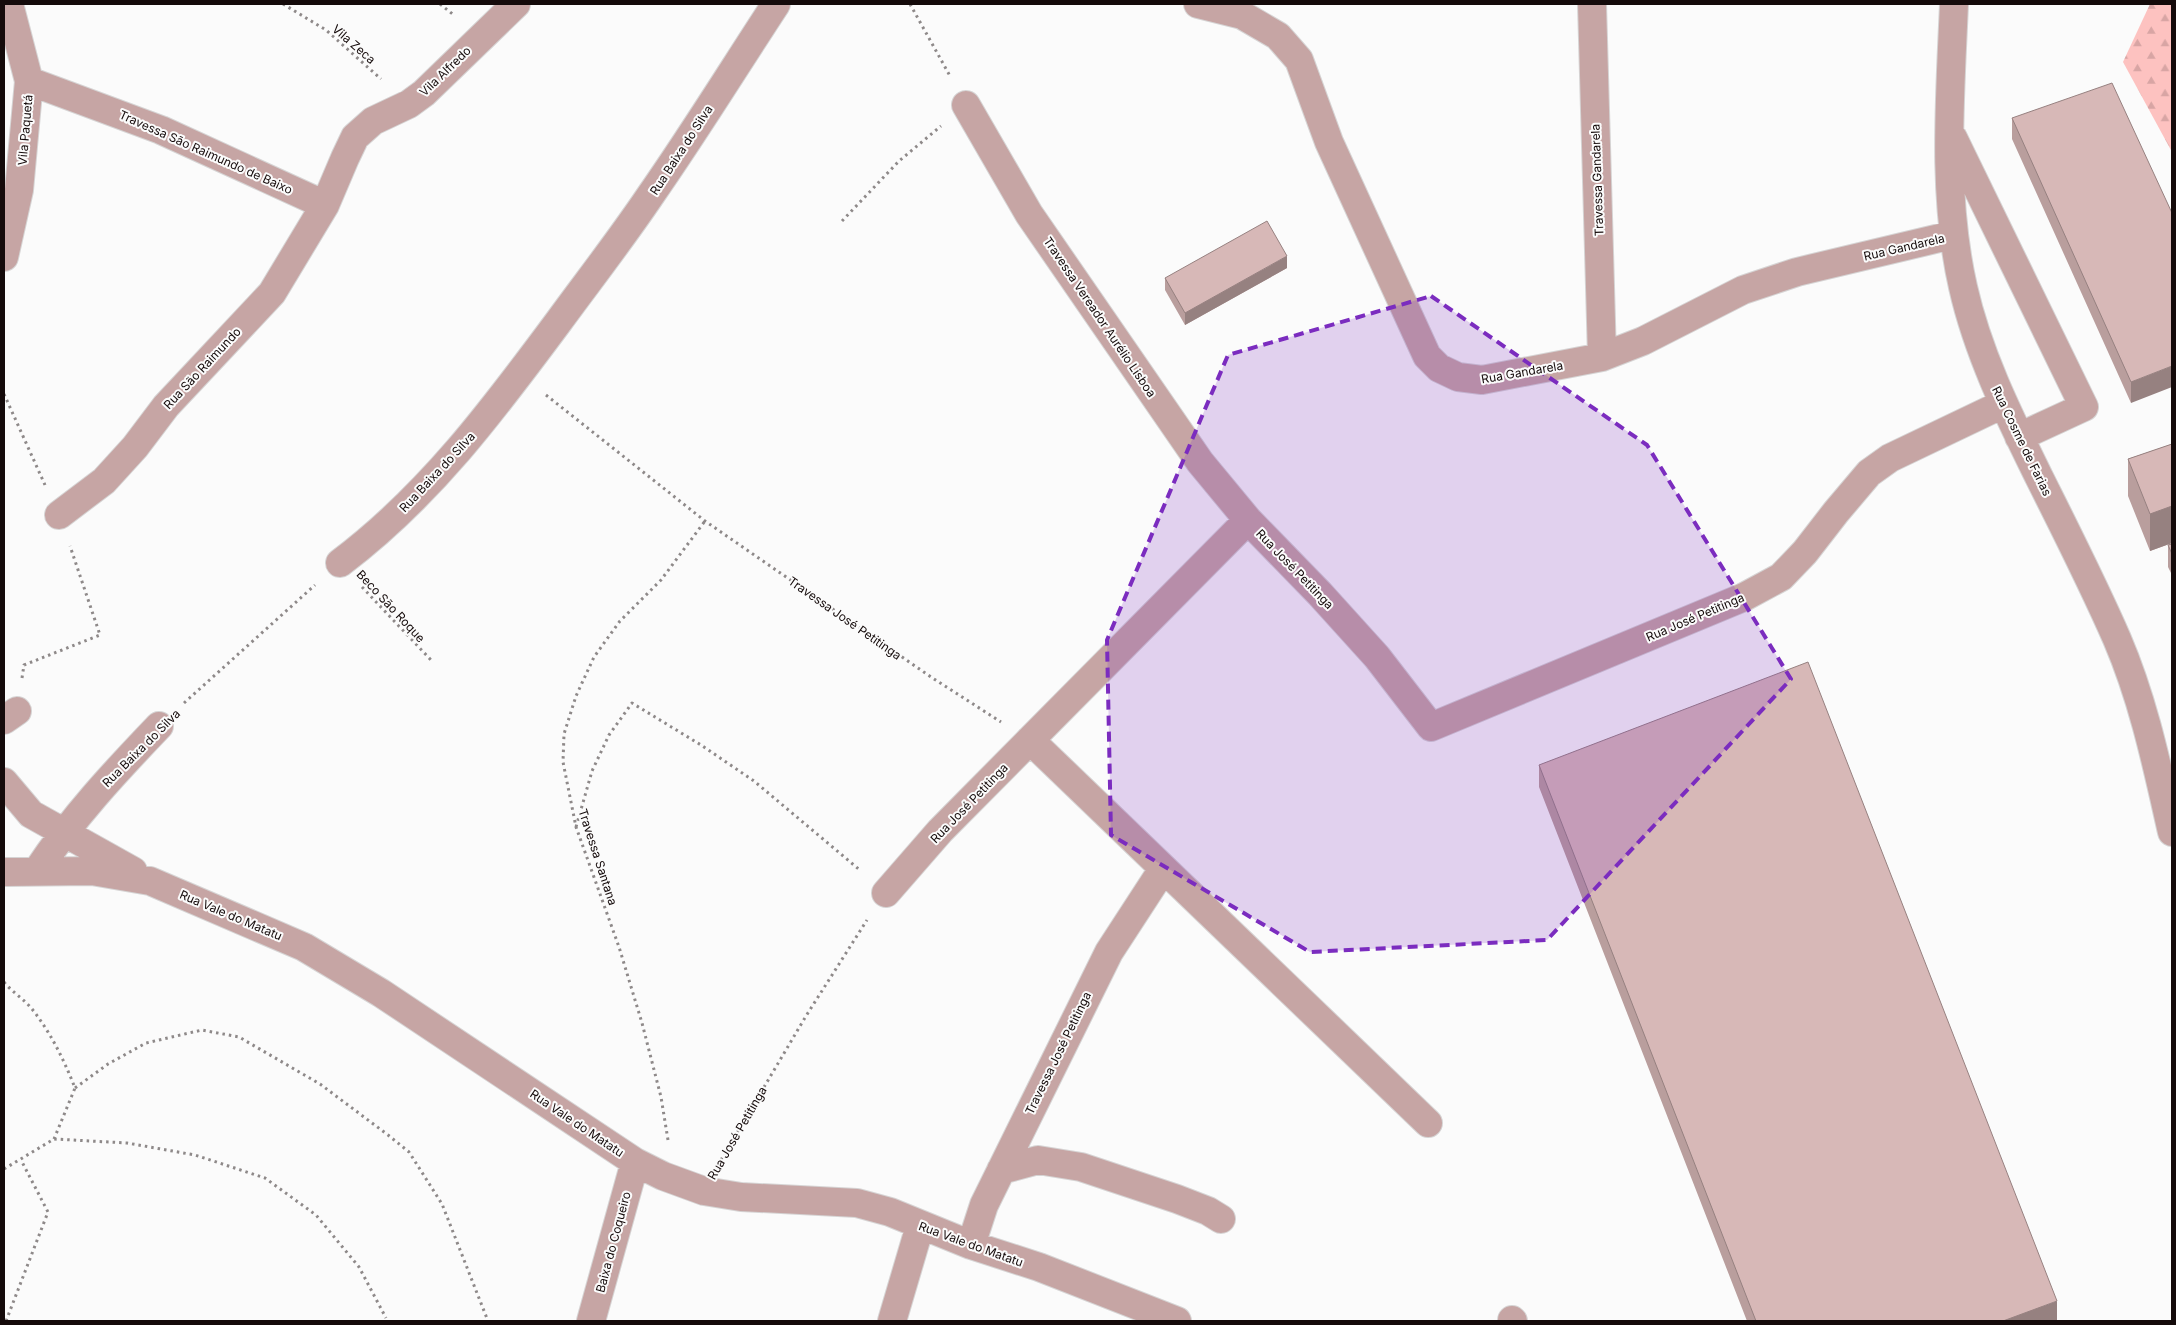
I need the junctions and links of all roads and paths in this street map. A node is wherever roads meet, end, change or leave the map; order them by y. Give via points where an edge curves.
1 (9, 4) edge
2 (283, 4) edge
3 (516, 4) edge
4 (776, 4) edge
5 (910, 4) edge
6 (1198, 4) edge
7 (1592, 4) edge
8 (1954, 4) edge
9 (29, 81) junction
10 (409, 104) junction
11 (966, 106) junction
12 (1950, 132) junction
13 (325, 205) junction
14 (842, 221) dead end
15 (1952, 235) junction
16 (4, 257) edge
17 (1602, 357) junction
18 (520, 374) junction
19 (2003, 404) junction
20 (2019, 437) junction
21 (59, 515) dead end
22 (1248, 520) junction
23 (705, 521) junction
24 (340, 563) junction
25 (100, 635) dead end
26 (430, 660) dead end
27 (10, 715) edge
28 (159, 726) joint
29 (1030, 740) junction
30 (4, 782) edge
31 (576, 827) junction
32 (64, 832) junction
33 (2172, 832) edge
34 (1163, 869) junction
35 (37, 871) junction
36 (4, 872) edge
37 (150, 880) junction
38 (886, 893) junction
39 (4, 982) edge
40 (75, 1088) junction
41 (1428, 1123) dead end
42 (54, 1139) junction
43 (21, 1160) junction
44 (635, 1162) junction
45 (4, 1169) edge
46 (1001, 1170) junction
47 (663, 1176) junction
48 (704, 1190) junction
49 (1221, 1220) dead end
50 (920, 1226) junction
51 (971, 1245) junction
52 (386, 1318) dead end
53 (6, 1321) edge
54 (488, 1321) edge
55 (591, 1321) edge
56 (892, 1321) edge
57 (1177, 1321) edge

1 - 9 street, Vila Paquetá
2 - 10 path, Vila Zeca via 326,30
3 - 10 street, Vila Alfredo
4 - 18 street, Rua Baixa do Silva via 650,197
5 - 11 path
6 - 17 street, Rua Gandarela via 1242,15 1278,36 1299,60 1329,142 1428,356 1439,368 1458,377 1482,380
7 - 17 street, Travessa Gandarela
8 - 12 street, Rua Cosme de Farias
9 - 13 street, Travessa São Raimundo de Baixo via 161,130
9 - 16 street, Vila Paquetá via 20,190
10 - 13 street, Vila Alfredo via 373,122 356,137
11 - 14 path via 899,160
11 - 22 street, Travessa Vereador Aurélio Lisboa via 1035,222 1200,462
12 - 15 street, Rua Cosme de Farias
12 - 20 street via 2084,407
13 - 21 street, Rua São Raimundo via 272,292 166,406 104,481
15 - 17 street, Rua Gandarela via 1796,272 1743,290 1643,341
15 - 19 street, Rua Cosme de Farias via 1976,336
18 - 23 path, Travessa José Petitinga
18 - 24 street, Rua Baixa do Silva via 461,449 432,480 365,544
19 - 20 street, Rua Cosme de Farias
19 - 22 street, Rua José Petitinga via 1890,458 1869,473 1806,552 1781,577 1744,597 1431,727 1377,657
20 - 33 street, Rua Cosme de Farias via 2087,574 2141,701
22 - 29 street, Rua José Petitinga
23 - 29 path, Travessa José Petitinga via 931,677
23 - 31 path, Travessa Santana via 661,580 620,621 594,658 576,696 564,734 563,762
24 - 26 path, Beco São Roque
24 - 28 path, Rua Baixa do Silva
25 - 27 path via 24,665
28 - 32 street, Rua Baixa do Silva via 108,779
29 - 34 street
29 - 38 street, Rua José Petitinga via 940,831
30 - 32 street via 31,814
31 - 38 path via 592,771 609,734 632,703 754,781
31 - 47 path, Travessa Santana via 619,948 661,1097 668,1132
32 - 35 street, Rua Baixa do Silva
32 - 37 street
34 - 41 street
34 - 46 street, Travessa José Petitinga via 1109,952
35 - 36 street, Rua Vale do Matatu
35 - 37 street, Rua Vale do Matatu via 92,871
37 - 44 street, Rua Vale do Matatu via 304,947 381,994
38 - 48 path, Rua José Petitinga via 824,985
39 - 40 path via 47,1029
40 - 42 path
40 - 54 path via 108,1064 146,1043 202,1030 238,1037 320,1084 409,1152 442,1204
42 - 43 path
42 - 52 path via 127,1144 195,1155 265,1178 316,1215 359,1266
43 - 45 path
43 - 53 path via 48,1212
44 - 47 street, Rua Vale do Matatu
44 - 55 street, Baixa do Coqueiro
46 - 49 street via 1038,1160 1081,1166 1185,1202
46 - 51 street, Travessa José Petitinga via 984,1205
47 - 48 street, Rua Vale do Matatu
48 - 50 street, Rua Vale do Matatu via 741,1197 857,1203 890,1212
50 - 51 street, Rua Vale do Matatu
50 - 56 street
51 - 57 street, Rua Vale do Matatu via 1039,1267

